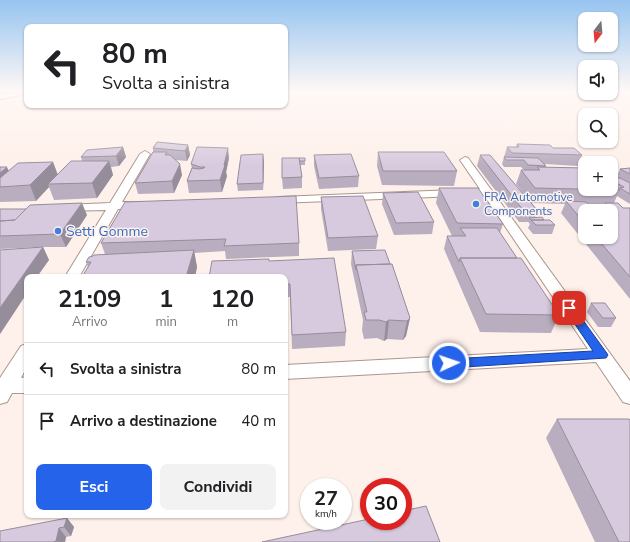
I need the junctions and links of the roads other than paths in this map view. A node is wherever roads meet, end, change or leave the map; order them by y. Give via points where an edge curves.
1 (145, 154) dead end
2 (465, 160) dead end
3 (488, 192) junction
4 (271, 200) edge
5 (153, 205) edge
6 (114, 206) junction
7 (53, 209) edge
8 (74, 274) edge
9 (602, 355) junction
10 (24, 356) edge
11 (288, 372) edge
12 (24, 385) edge
13 (2, 389) edge
14 (630, 396) edge

1 - 6 street
2 - 3 street
3 - 4 street
3 - 9 street
5 - 6 street
6 - 7 street
6 - 8 street
9 - 11 street
9 - 14 street
10 - 13 street
12 - 13 street

